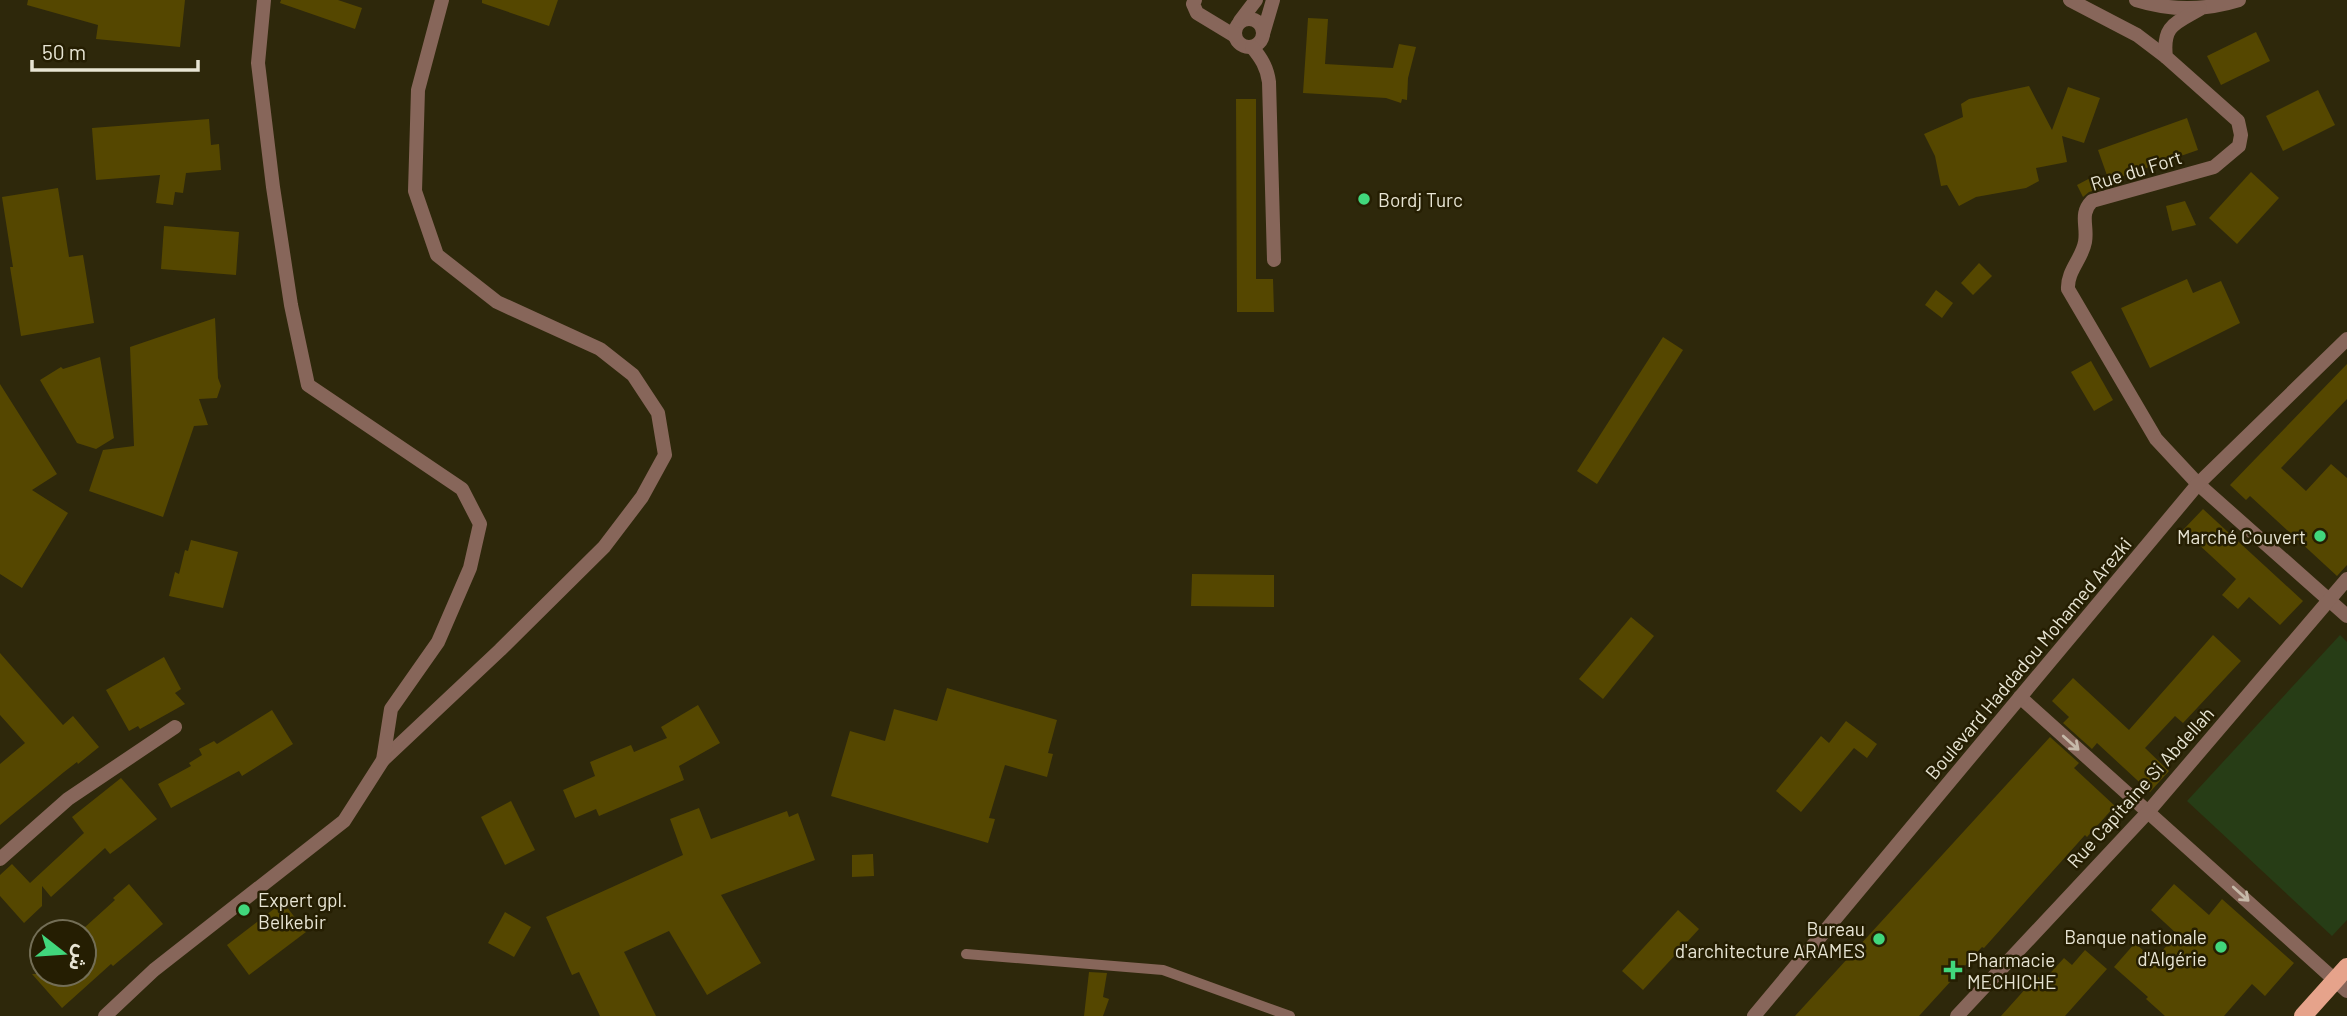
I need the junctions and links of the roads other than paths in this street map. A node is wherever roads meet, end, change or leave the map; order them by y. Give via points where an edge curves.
1 (264, 0) edge
2 (442, 0) edge
3 (1195, 0) edge
4 (1256, 0) edge
5 (1273, 0) edge
6 (2070, 0) edge
7 (2136, 0) edge
8 (2239, 0) edge
9 (2200, 9) junction
10 (1236, 30) junction
11 (1262, 34) junction
12 (1252, 47) junction
13 (2166, 57) junction
14 (1273, 260) dead end
15 (2347, 339) edge
16 (2198, 484) junction
17 (2347, 579) edge
18 (2329, 599) junction
19 (2347, 616) edge
20 (2020, 697) junction
21 (175, 727) dead end
22 (383, 760) junction
23 (2148, 812) junction
24 (0, 859) edge
25 (966, 954) dead end
26 (2343, 979) edge
27 (105, 1016) edge
28 (1290, 1016) edge
29 (1754, 1016) edge
30 (1957, 1016) edge
31 (2303, 1016) edge

1 - 22 street via 258,63 261,90 289,292 308,385 463,489 480,524 470,568 438,642 391,709
2 - 22 street via 418,90 415,191 437,255 497,302 600,349 633,375 658,413 665,455 642,498 604,547
3 - 10 street via 1197,13
4 - 10 street
5 - 11 street
6 - 13 street via 2137,35
7 - 9 street
8 - 9 street
9 - 13 street via 2167,30
10 - 11 street via 1245,19 1254,19
10 - 12 street via 1243,46
11 - 12 street
12 - 14 street via 1268,71
13 - 16 street, Rue du Fort via 2238,121 2239,146 2214,167 2086,206 2086,241 2068,278 2068,289 2156,439
15 - 16 street, Boulevard Haddadou Mohamed Arezki
16 - 18 street
16 - 20 street, Boulevard Haddadou Mohamed Arezki
17 - 18 street, Rue Capitaine Si Abdellah
18 - 19 street
18 - 23 street, Rue Capitaine Si Abdellah
20 -> 23 street
20 - 29 street, Boulevard Haddadou Mohamed Arezki
21 - 24 street via 68,799
22 - 27 street via 344,821 154,970
23 -> 26 street
23 - 30 street, Rue Capitaine Si Abdellah
25 - 28 lane via 1163,970
26 - 31 main road

